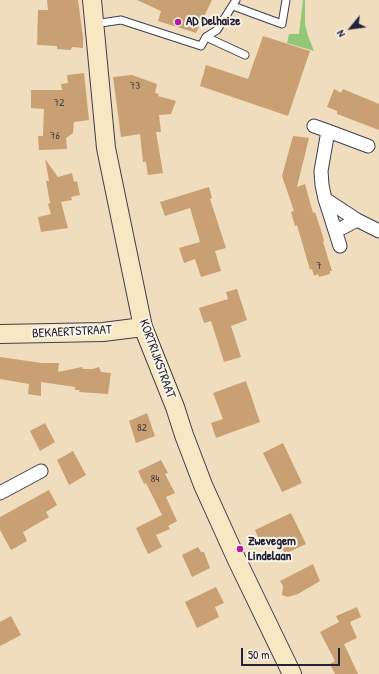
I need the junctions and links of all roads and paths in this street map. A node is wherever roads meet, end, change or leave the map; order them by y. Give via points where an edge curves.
1 (92, 0) edge
2 (286, 0) edge
3 (235, 3) edge
4 (94, 24) junction
5 (206, 37) junction
6 (245, 55) dead end
7 (314, 126) dead end
8 (328, 131) junction
9 (368, 146) dead end
10 (325, 199) junction
11 (357, 220) junction
12 (335, 229) junction
13 (379, 231) edge
14 (340, 246) dead end
15 (143, 327) junction
16 (0, 334) edge
17 (41, 471) dead end
18 (0, 493) edge
19 (292, 674) edge

1 - 4 main road, KORTRIJKSTRAAT
2 - 3 lane via 282,24
3 - 5 lane via 217,30
4 - 5 lane via 121,20 200,46
4 - 15 main road, KORTRIJKSTRAAT via 106,148
5 - 6 lane
7 - 8 street
8 - 9 street
8 - 10 street via 321,171
10 - 11 street
10 - 12 street
11 - 12 street
11 - 13 street
12 - 14 street
15 - 16 main road, BEKAERTSTRAAT via 103,332
15 - 19 main road, KORTRIJKSTRAAT via 203,485
17 - 18 street

